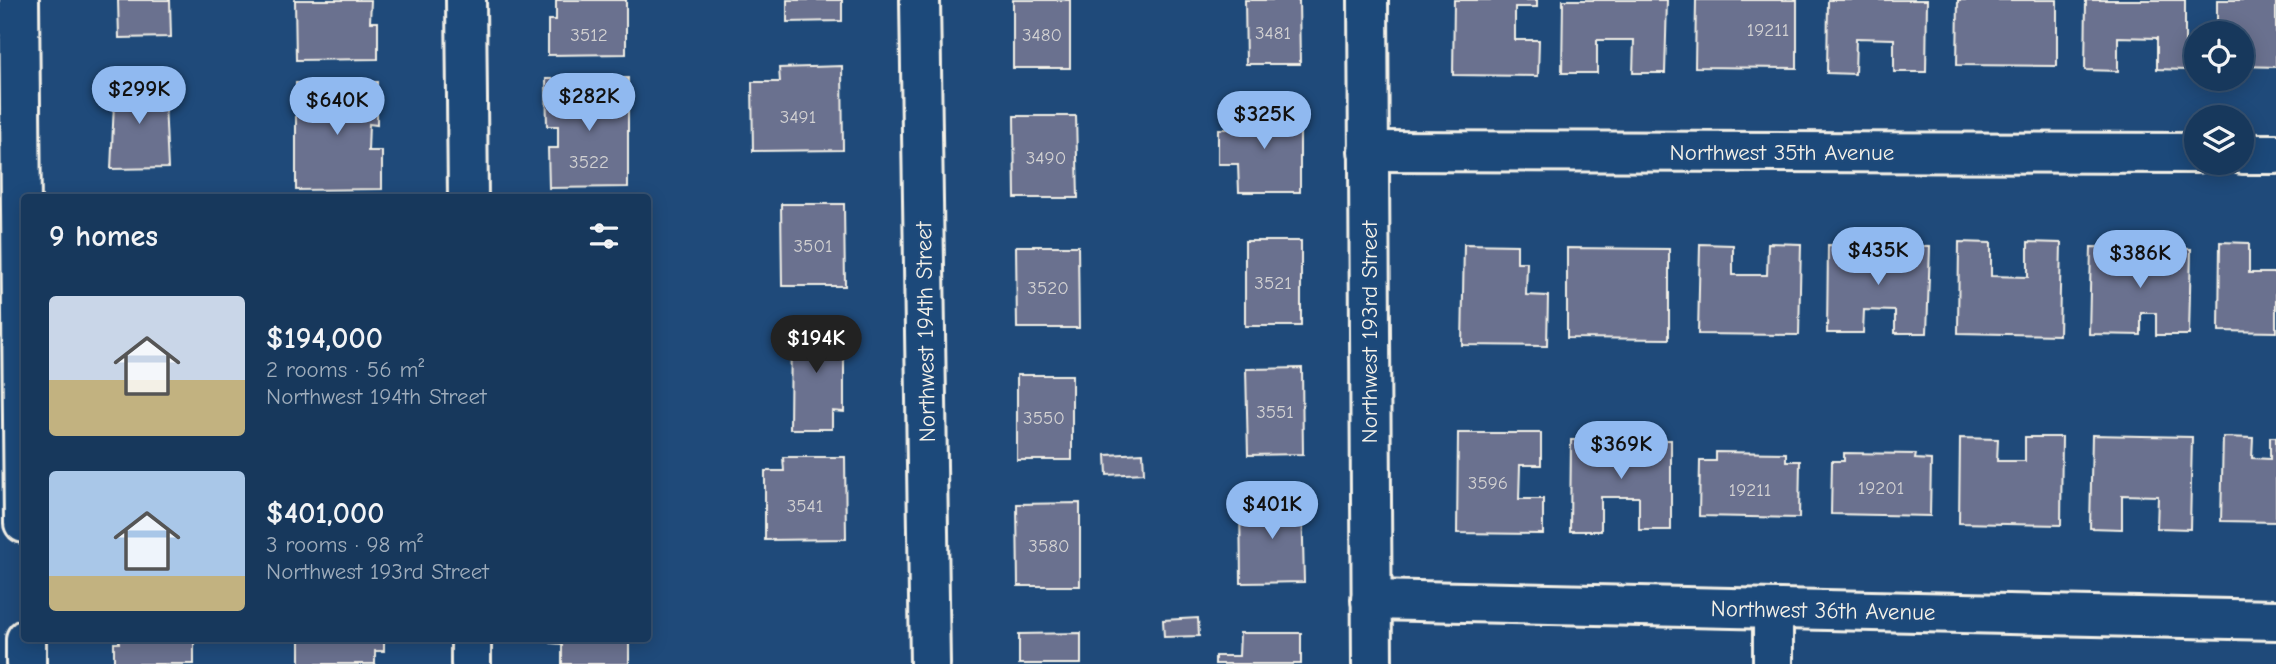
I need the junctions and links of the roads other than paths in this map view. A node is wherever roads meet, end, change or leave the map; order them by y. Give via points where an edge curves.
1 (19, 0) edge
2 (466, 0) edge
3 (920, 0) edge
4 (1367, 0) edge
5 (1368, 151) junction
6 (2184, 153) edge
7 (2254, 153) edge
8 (2276, 154) edge
9 (468, 194) edge
10 (21, 209) edge
11 (1371, 600) junction
12 (1773, 609) junction
13 (2276, 620) edge
14 (26, 642) edge
15 (471, 642) edge
16 (26, 664) edge
17 (471, 664) edge
18 (930, 664) edge
19 (1372, 664) edge
20 (1773, 664) edge

1 - 10 street
2 - 9 street
3 - 18 street, Northwest 194th Street
4 - 5 street, Northwest 193rd Street
5 - 6 street, Northwest 35th Avenue
5 - 11 street, Northwest 193rd Street
7 - 8 street
11 - 12 street, Northwest 36th Avenue
11 - 19 street, Northwest 193rd Street
12 - 13 street, Northwest 36th Avenue
12 - 20 street
14 - 16 street
15 - 17 street

